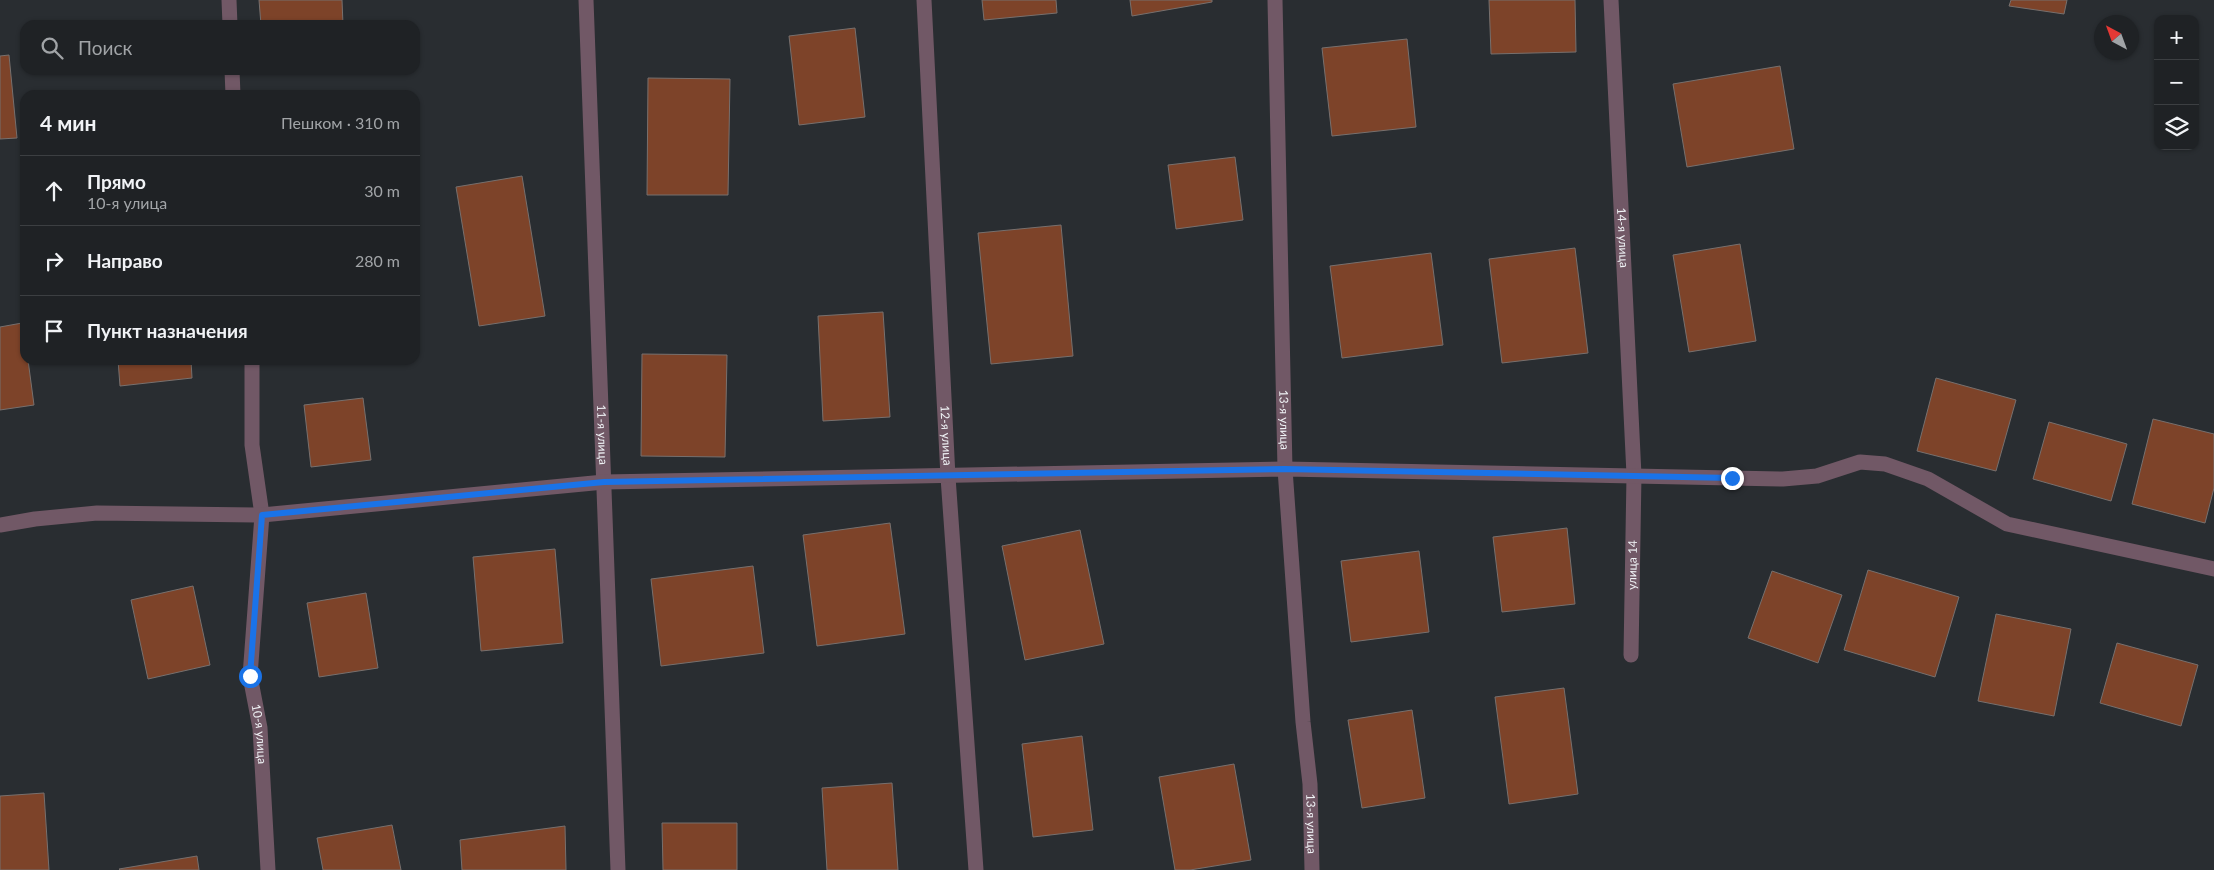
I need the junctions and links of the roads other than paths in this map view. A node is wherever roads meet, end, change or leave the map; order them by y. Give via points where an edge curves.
1 (229, 0) edge
2 (586, 0) edge
3 (924, 0) edge
4 (1275, 0) edge
5 (1611, 0) edge
6 (230, 20) edge
7 (232, 75) edge
8 (233, 90) edge
9 (252, 365) edge
10 (1284, 469) junction
11 (1634, 475) junction
12 (948, 477) junction
13 (604, 482) junction
14 (262, 515) junction
15 (0, 525) edge
16 (2214, 569) edge
17 (1631, 655) dead end
18 (268, 870) edge
19 (618, 870) edge
20 (976, 870) edge
21 (1312, 870) edge

1 - 6 street
2 - 13 street, 11-я улица
3 - 12 street, 12-я улица
4 - 10 street, 13-я улица
5 - 11 street, 14-я улица
7 - 8 street
9 - 14 street, 10-я улица via 252,445
10 - 11 street
10 - 12 street
10 - 21 street, 13-я улица via 1310,784
11 - 16 street via 1783,479 1817,476 1860,462 1885,464 1928,479 2006,524
11 - 17 street, улица 14
12 - 13 street
12 - 20 street, 12-я улица
13 - 14 street
13 - 19 street, 11-я улица
14 - 15 street via 97,513
14 - 18 street, 10-я улица via 250,676 260,728

